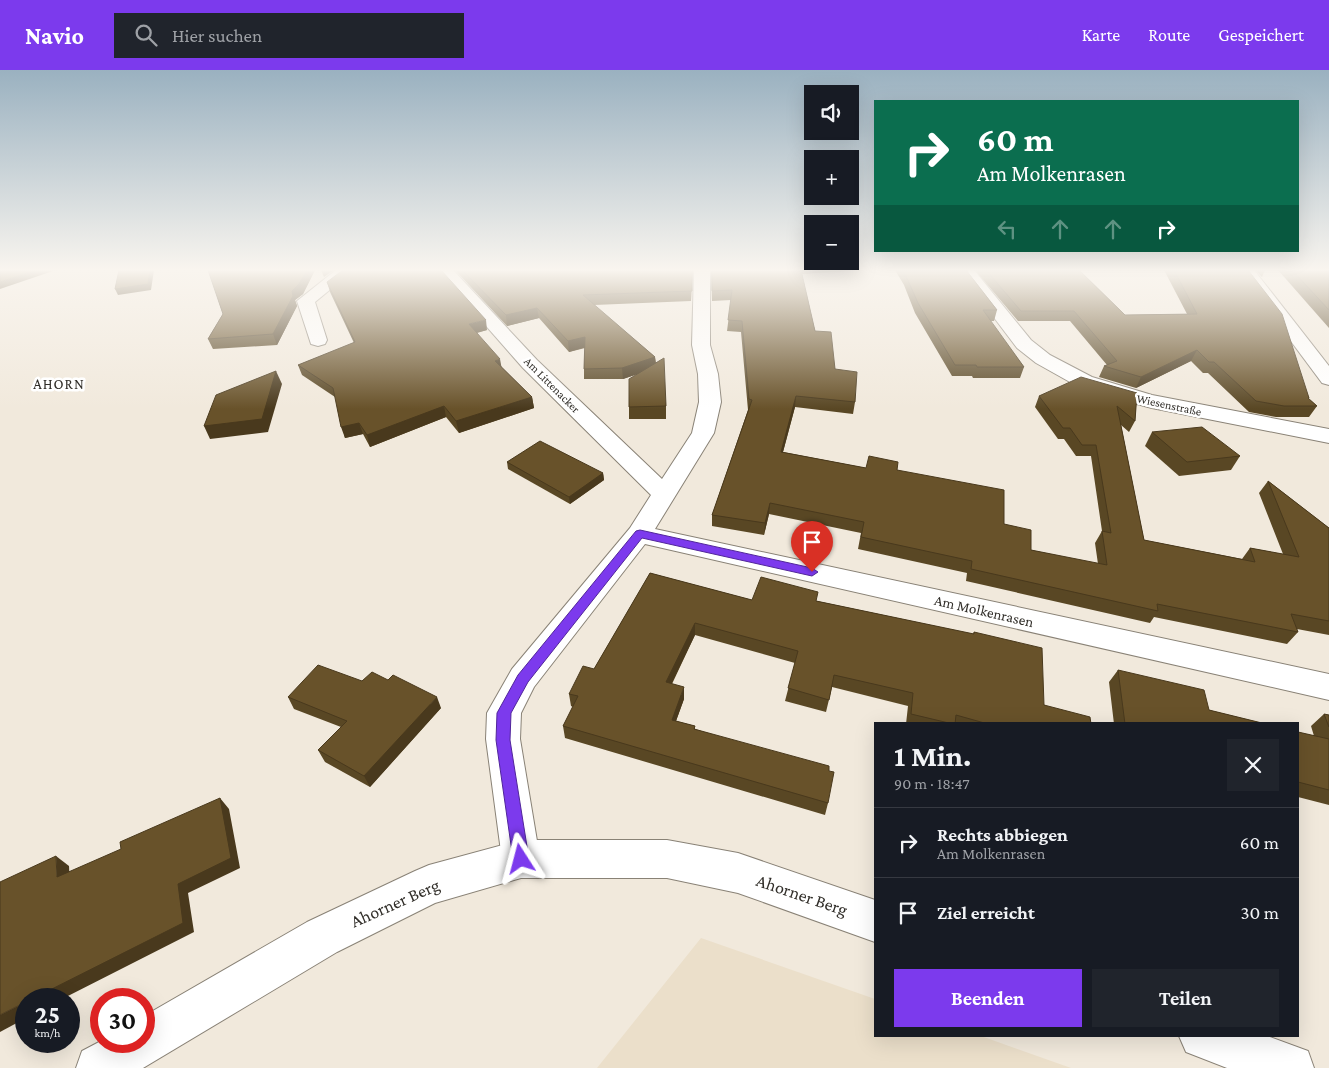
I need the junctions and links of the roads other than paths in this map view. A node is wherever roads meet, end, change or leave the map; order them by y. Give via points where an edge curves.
1 (311, 317) edge
2 (487, 317) edge
3 (701, 317) edge
4 (1003, 317) edge
5 (1281, 317) edge
6 (318, 340) dead end
7 (1329, 379) edge
8 (1329, 436) edge
9 (664, 495) junction
10 (640, 534) junction
11 (1329, 687) edge
12 (521, 859) junction
13 (874, 921) edge
14 (1205, 1037) edge
15 (100, 1068) edge
16 (1291, 1068) edge

1 - 6 street
2 - 9 street, Am Littenacker via 530,364
3 - 9 street via 701,345 710,402 703,433
4 - 8 street, Wiesenstraße via 1035,353 1092,386 1142,400
5 - 7 street
9 - 10 street
10 - 11 street, Am Molkenrasen
10 - 12 street via 523,678 504,713 503,740
12 - 13 street, Ahorner Berg via 667,859 738,873
12 - 15 street, Ahorner Berg via 429,884 322,937
14 - 16 street

